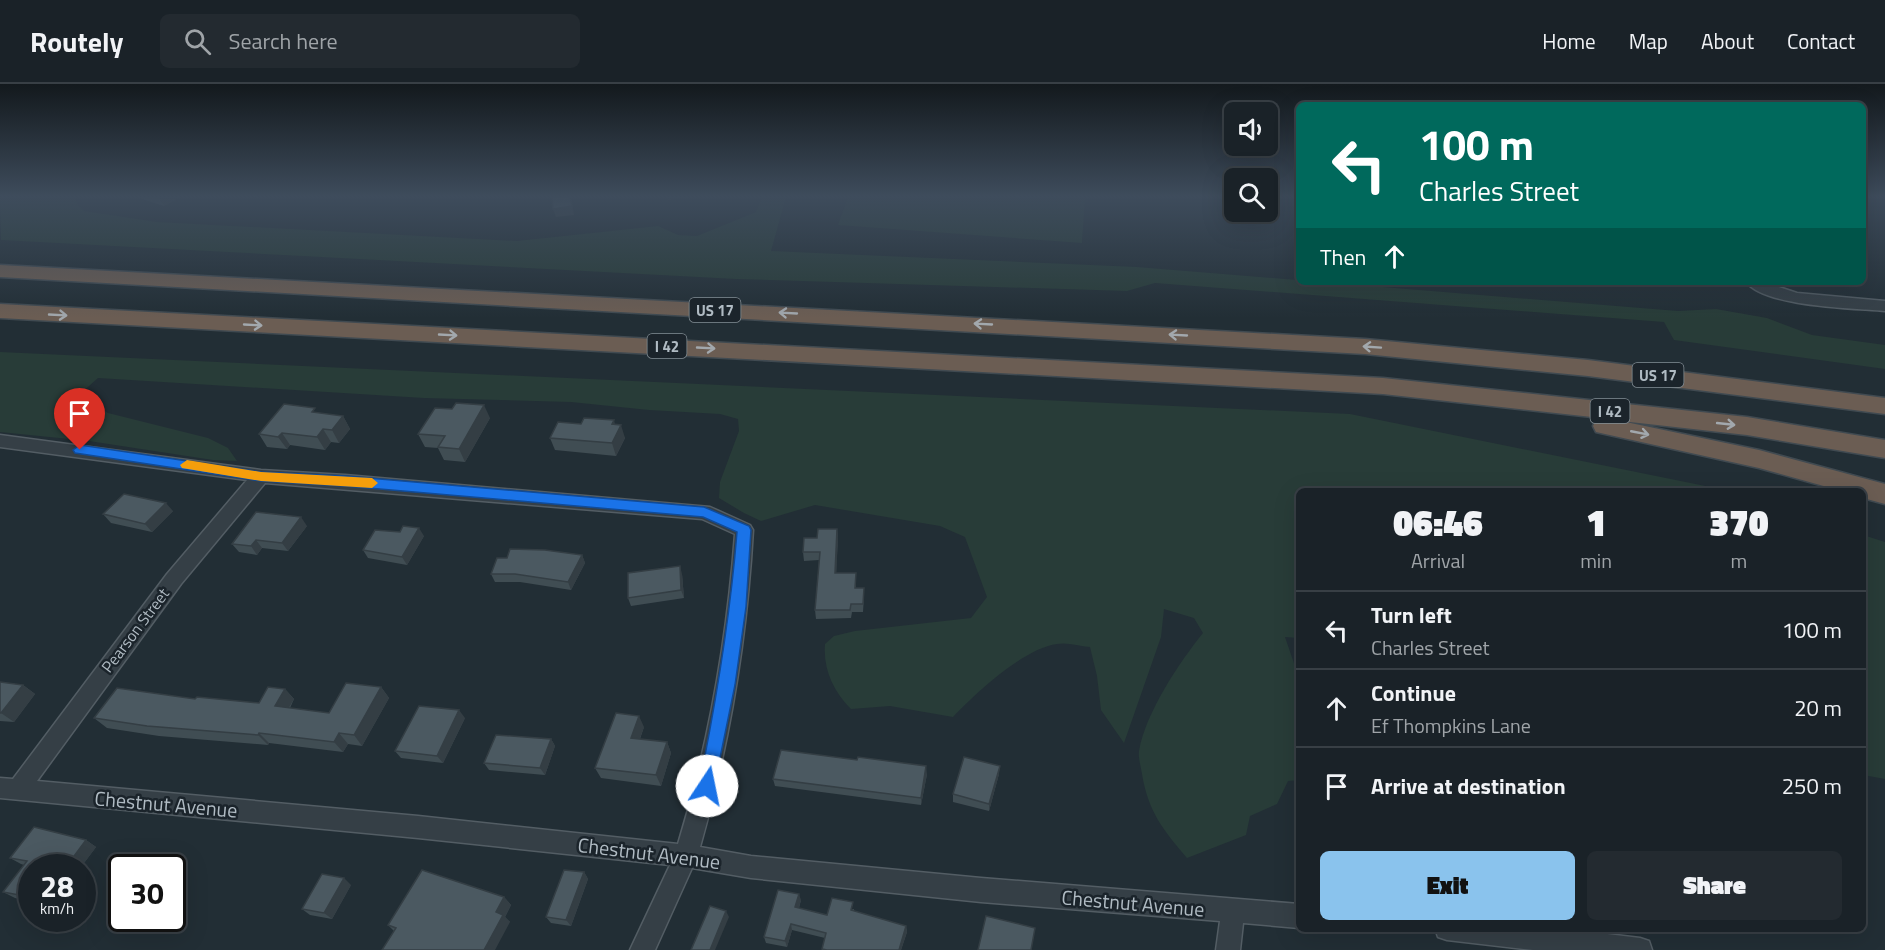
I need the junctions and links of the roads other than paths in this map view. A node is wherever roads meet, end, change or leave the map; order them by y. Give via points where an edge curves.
1 (0, 271) edge
2 (1757, 285) edge
3 (1885, 306) edge
4 (0, 312) edge
5 (1488, 356) junction
6 (1334, 383) junction
7 (1885, 391) edge
8 (1885, 406) edge
9 (0, 441) edge
10 (1885, 449) edge
11 (261, 476) junction
12 (1863, 488) edge
13 (1866, 489) edge
14 (1885, 494) edge
15 (9, 789) edge
16 (686, 856) junction
17 (1233, 911) junction
18 (1296, 916) edge
19 (1465, 932) edge
20 (1504, 941) edge
21 (642, 950) edge
22 (1228, 950) edge
23 (1640, 950) edge

5 -> 1 highway, US 17 via 1290,341
2 - 3 street via 1788,296
4 -> 6 highway, I 42
5 - 7 highway via 1596,357
5 - 8 highway, US 17
6 -> 10 highway, I 42 via 1747,426
6 -> 12 highway via 1653,436 1759,459
9 - 11 street
11 - 15 street, Pearson Street via 174,579
11 - 16 street via 704,512 744,530 728,685 707,786
13 -> 14 highway
15 - 16 street, Chestnut Avenue
16 - 17 street, Chestnut Avenue via 751,867
16 - 21 street
17 - 18 street, Chestnut Avenue
17 - 22 street
19 - 20 street
20 - 23 street

